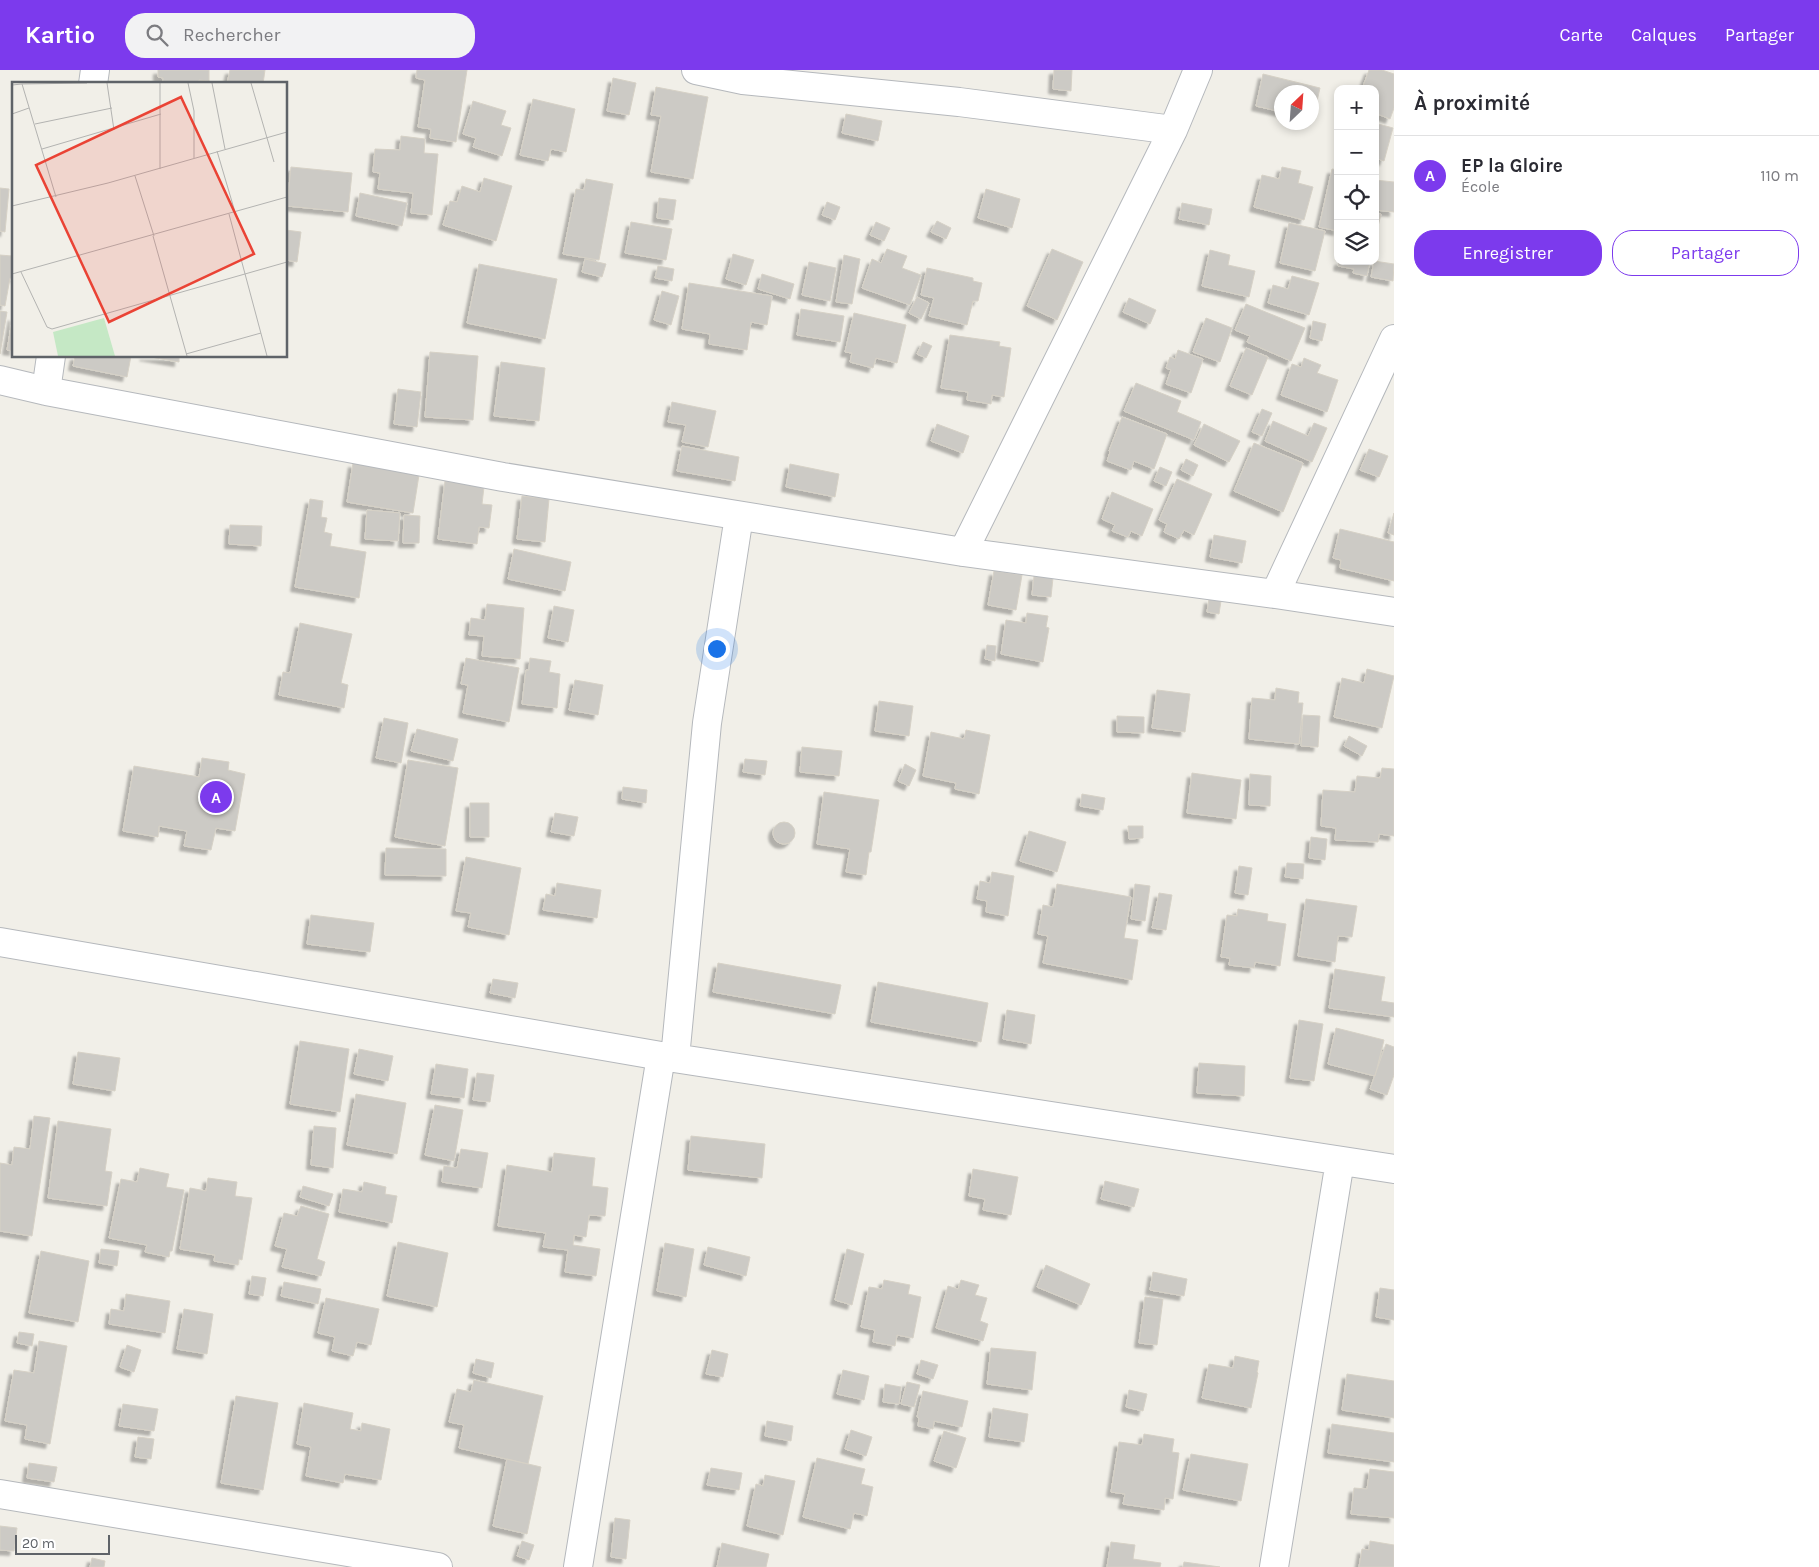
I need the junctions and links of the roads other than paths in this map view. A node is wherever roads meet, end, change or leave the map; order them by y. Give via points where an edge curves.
1 (696, 70) edge
2 (1198, 70) edge
3 (745, 75) edge
4 (1173, 130) junction
5 (1394, 339) edge
6 (51, 358) edge
7 (0, 380) edge
8 (46, 391) junction
9 (740, 516) junction
10 (963, 552) junction
11 (1275, 594) junction
12 (1394, 612) edge
13 (0, 942) edge
14 (668, 1057) junction
15 (1340, 1161) junction
16 (1394, 1169) edge
17 (0, 1494) edge
18 (438, 1567) edge
19 (578, 1567) edge
20 (1274, 1567) edge

1 - 3 street
2 - 4 street
3 - 4 street
4 - 10 street
5 - 11 street
6 - 8 street
7 - 8 street
8 - 9 street via 503,477
9 - 10 street
9 - 14 street via 707,723
10 - 11 street
11 - 12 street
13 - 14 street
14 - 15 street
14 - 19 street
15 - 16 street
15 - 20 street
17 - 18 street

